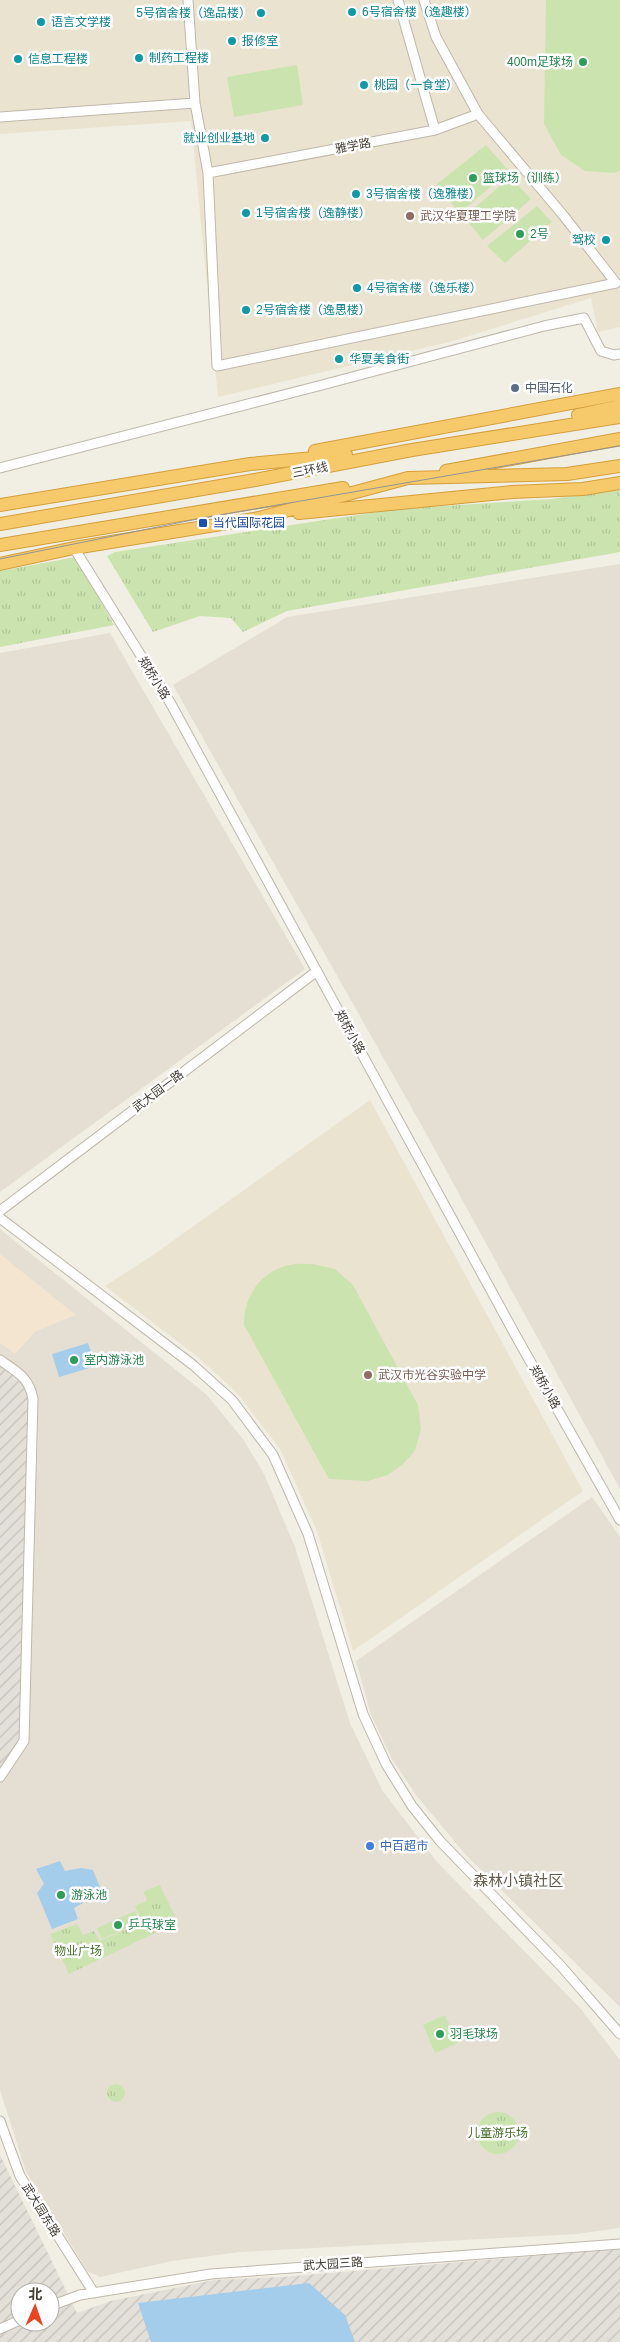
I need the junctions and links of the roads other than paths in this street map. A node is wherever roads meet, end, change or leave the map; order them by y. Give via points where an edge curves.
1 (188, 0) edge
2 (398, 0) edge
3 (424, 0) edge
4 (195, 103) junction
5 (478, 114) junction
6 (0, 117) edge
7 (435, 130) junction
8 (208, 173) junction
9 (620, 354) edge
10 (620, 394) edge
11 (620, 406) edge
12 (620, 416) edge
13 (620, 439) edge
14 (412, 450) junction
15 (244, 464) junction
16 (620, 466) edge
17 (0, 468) edge
18 (591, 470) junction
19 (408, 478) junction
20 (620, 483) edge
21 (512, 492) junction
22 (0, 505) edge
23 (259, 518) junction
24 (0, 524) edge
25 (0, 545) edge
26 (74, 548) junction
27 (0, 564) edge
28 (317, 971) junction
29 (0, 1211) edge
30 (0, 1218) edge
31 (0, 1360) edge
32 (620, 1520) edge
33 (0, 1777) edge
34 (620, 2034) edge
35 (0, 2121) edge
36 (620, 2244) edge
37 (94, 2293) junction
38 (60, 2302) edge

1 - 4 street
2 - 7 street
3 - 5 street via 436,37
4 - 6 street
4 - 8 street
5 - 7 street, 雅学路
5 - 8 street via 616,283 217,366
7 - 8 street, 雅学路
9 - 17 street via 601,351 584,318
10 - 15 highway
11 - 14 highway
12 - 14 highway, 三环线
13 - 19 highway, 三环线
14 - 15 highway
14 - 24 highway, 三环线
15 - 22 highway
16 - 18 highway
18 - 19 highway via 566,474
18 - 21 highway via 560,482
19 - 23 highway
19 - 25 highway, 三环线
20 - 21 highway via 583,489
21 - 23 highway
23 - 26 highway
26 - 27 highway
26 - 28 street, 郑桥小路 via 170,704
28 - 29 street, 武大园一路
28 - 32 street, 郑桥小路
30 - 34 street via 193,1365 232,1400 272,1455 308,1534 363,1714 386,1764 412,1806 440,1841 561,1966
31 - 33 street via 30,1385 33,1399 24,1741
35 - 37 street, 武大园东路 via 20,2176
36 - 37 street, 武大园三路 via 211,2274
37 - 38 street, 武大园三路

